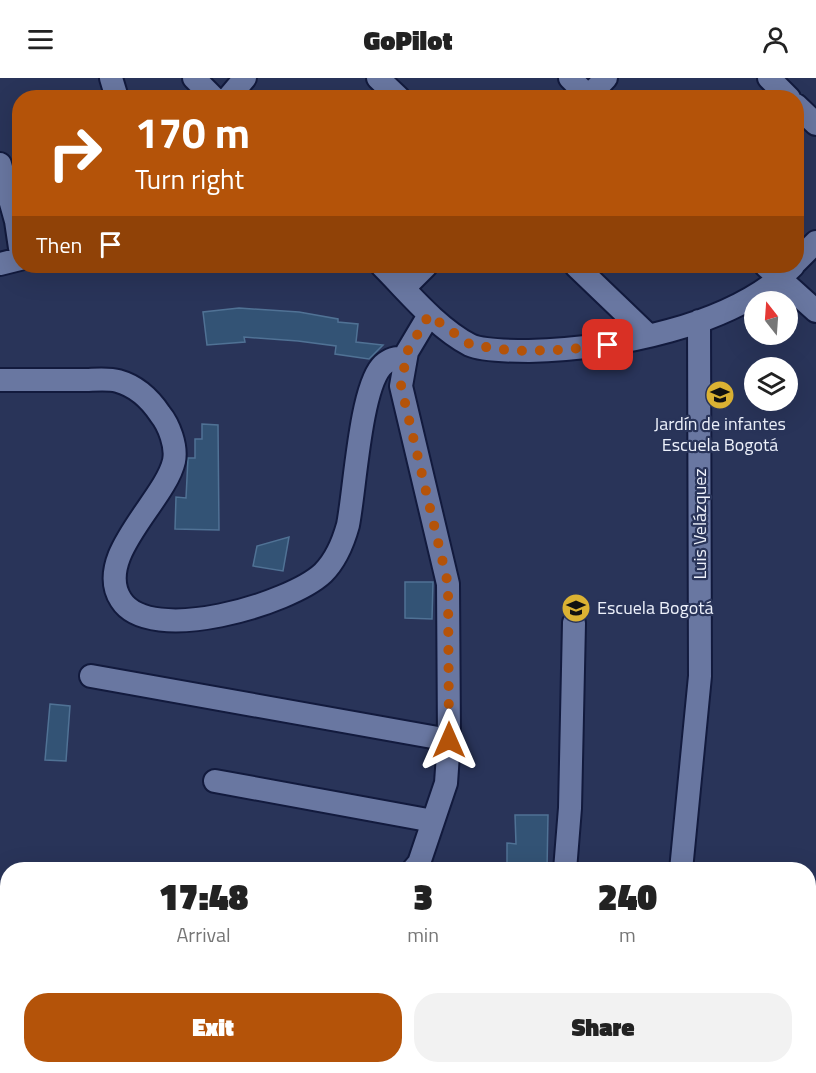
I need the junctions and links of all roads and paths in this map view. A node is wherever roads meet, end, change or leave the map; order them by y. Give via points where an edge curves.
1 (194, 78) edge
2 (245, 78) edge
3 (378, 78) edge
4 (570, 78) edge
5 (606, 78) edge
6 (769, 78) edge
7 (206, 90) edge
8 (235, 90) edge
9 (391, 90) edge
10 (582, 90) edge
11 (595, 90) edge
12 (781, 90) edge
13 (804, 113) edge
14 (816, 124) edge
15 (0, 164) edge
16 (12, 207) edge
17 (816, 242) edge
18 (804, 254) edge
19 (389, 273) edge
20 (419, 273) edge
21 (583, 273) edge
22 (776, 273) edge
23 (783, 273) edge
24 (404, 288) junction
25 (816, 311) edge
26 (429, 315) junction
27 (699, 321) junction
28 (649, 336) junction
29 (406, 358) junction
30 (0, 380) edge
31 (574, 623) dead end
32 (91, 676) dead end
33 (449, 740) junction
34 (215, 781) dead end
35 (433, 820) junction
36 (419, 862) edge
37 (566, 862) edge
38 (682, 862) edge

1 - 7 street
2 - 8 street
3 - 9 street
4 - 10 street
5 - 11 street
6 - 12 street
13 - 14 street
15 - 16 street
17 - 18 street
19 - 24 street
20 - 24 street
21 - 28 street
22 - 27 street via 739,303
23 - 25 street
24 - 26 street
26 - 28 street via 471,345 514,351 608,345
26 - 29 street
27 - 28 street
27 - 38 street, Luis Velázquez via 700,676
29 - 30 street via 382,365 370,392 348,525 331,563 305,586 270,603 183,620 135,614 122,602 116,587 118,563 131,533 174,461 170,431 154,405 117,380
29 - 33 street via 401,386 448,584
31 - 37 street
32 - 33 street
33 - 35 street via 446,783
34 - 35 street
35 - 36 street

